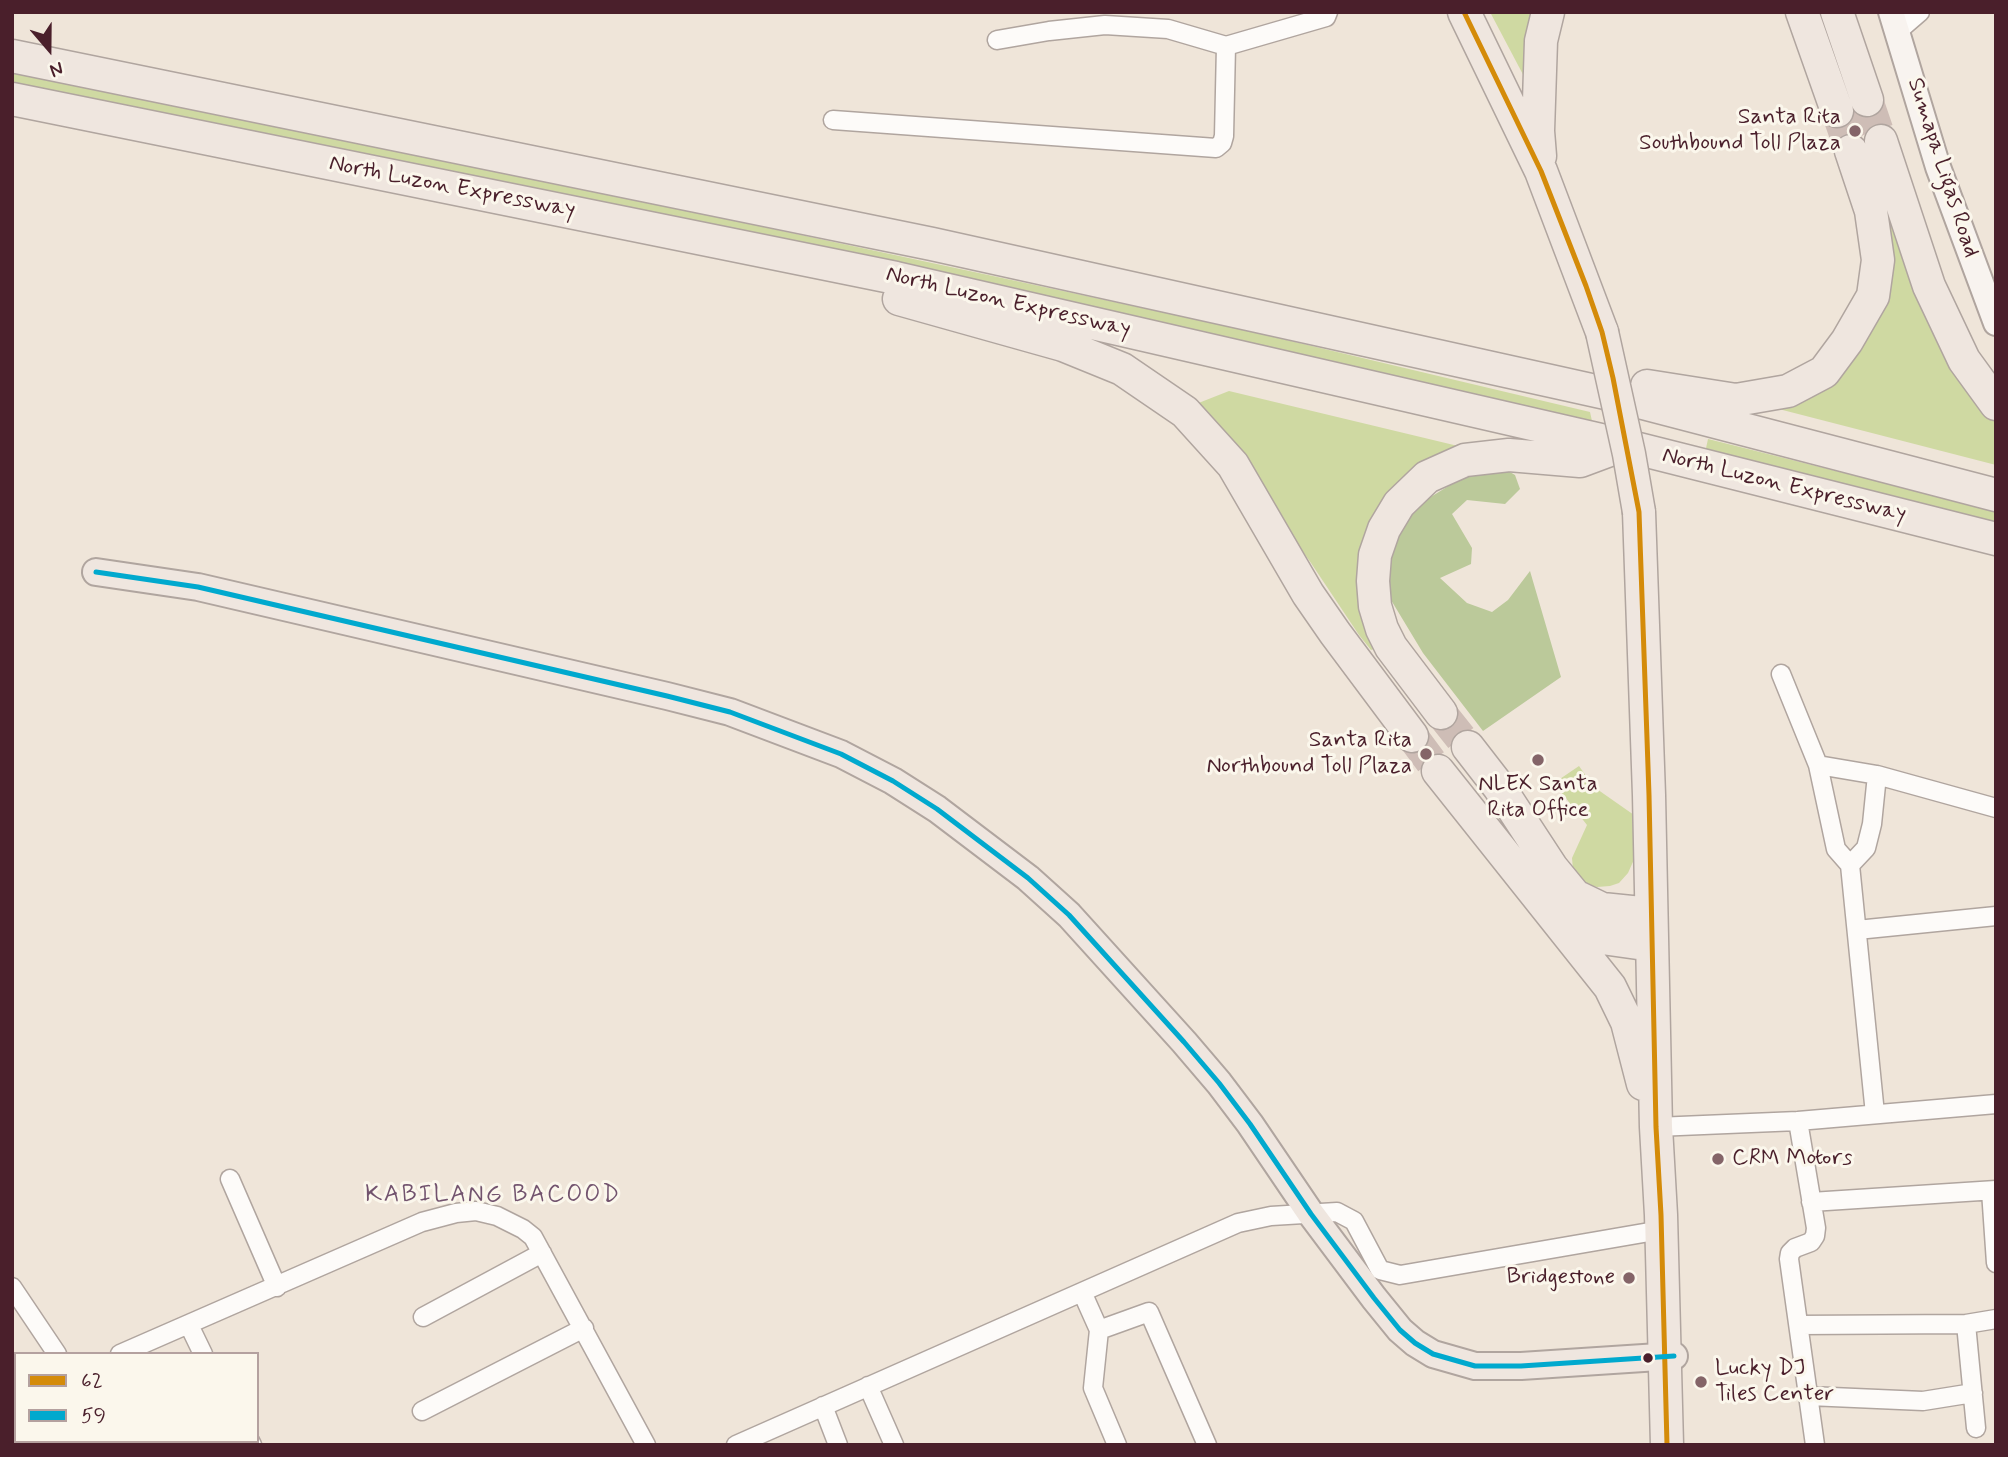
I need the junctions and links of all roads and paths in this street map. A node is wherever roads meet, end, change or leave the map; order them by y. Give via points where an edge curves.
1 (1328, 12) edge
2 (1464, 12) edge
3 (1548, 12) edge
4 (1802, 12) edge
5 (1837, 12) edge
6 (1920, 12) edge
7 (1894, 22) edge
8 (997, 40) dead end
9 (1226, 46) junction
10 (12, 56) edge
11 (12, 99) edge
12 (1867, 100) tunnel mouth
13 (1837, 111) tunnel mouth
14 (833, 120) dead end
15 (1881, 141) tunnel mouth
16 (1850, 151) tunnel mouth
17 (1541, 171) junction
18 (841, 266) junction
19 (1996, 323) edge
20 (1605, 393) junction
21 (1996, 404) edge
22 (1622, 445) junction
23 (1996, 495) edge
24 (1996, 539) edge
25 (96, 572) dead end
26 (1781, 674) dead end
27 (1441, 713) tunnel mouth
28 (1412, 736) tunnel mouth
29 (1468, 747) tunnel mouth
30 (1818, 765) junction
31 (1438, 771) tunnel mouth
32 (1877, 775) junction
33 (1996, 808) edge
34 (1850, 865) junction
35 (1552, 912) junction
36 (1651, 914) junction
37 (1996, 916) edge
38 (1857, 930) junction
39 (1652, 945) junction
40 (1996, 1104) edge
41 (1875, 1114) junction
42 (1656, 1121) junction
43 (1798, 1121) junction
44 (230, 1179) dead end
45 (1993, 1190) edge
46 (1811, 1202) junction
47 (1311, 1214) junction
48 (1661, 1230) junction
49 (542, 1253) junction
50 (1996, 1263) edge
51 (12, 1287) edge
52 (277, 1287) junction
53 (1082, 1292) junction
54 (423, 1317) dead end
55 (1996, 1319) edge
56 (1966, 1324) junction
57 (189, 1325) junction
58 (1799, 1325) junction
59 (584, 1328) junction
60 (1098, 1330) junction
61 (56, 1352) edge
62 (125, 1352) edge
63 (201, 1352) edge
64 (1674, 1356) dead end
65 (868, 1386) junction
66 (1973, 1393) junction
67 (1809, 1396) junction
68 (823, 1406) junction
69 (422, 1410) dead end
70 (1976, 1428) dead end
71 (646, 1445) edge
72 (737, 1445) edge
73 (838, 1445) edge
74 (894, 1445) edge
75 (1117, 1445) edge
76 (1207, 1445) edge
77 (1667, 1445) edge
78 (1815, 1445) edge

1 - 9 street via 1326,17
2 - 17 highway
3 - 17 highway via 1541,41
4 - 13 highway
5 - 12 highway
6 - 7 street
7 - 19 main road, Sumapa Ligas Road via 1938,167
8 - 9 street via 1105,25 1168,29
9 - 14 street via 1224,136 1216,148
10 - 20 highway, North Luzon Expressway via 904,237
11 - 18 highway, North Luzon Expressway
15 - 21 highway via 1934,298 1964,360
16 - 20 highway via 1871,211 1878,260 1873,296 1824,372 1788,391 1736,400 1640,384
17 - 36 highway, bridge via 1602,332 1639,512
18 - 22 highway, North Luzon Expressway
18 - 28 highway via 876,293 1063,345 1122,369 1185,412 1233,465 1308,593
20 - 23 highway, North Luzon Expressway
22 - 24 highway, North Luzon Expressway
22 - 27 highway via 1580,461 1509,454 1465,460 1427,477 1399,504 1375,555 1376,606 1391,647
25 - 47 main road via 198,587 730,712 841,754 893,781 990,848 1069,915 1219,1083
26 - 30 street
29 - 36 highway via 1575,896 1602,909
30 - 32 street
30 - 34 street via 1836,849
31 - 35 highway
32 - 33 street
32 - 34 street via 1866,848
34 - 38 street
35 - 39 highway via 1602,938
35 - 42 highway via 1617,999
36 - 39 highway
37 - 38 street
38 - 41 street
39 - 42 highway
40 - 41 street
41 - 43 street
42 - 43 street
42 - 48 highway
43 - 46 street
44 - 52 street
45 - 46 street
45 - 50 street
46 - 58 street via 1815,1236 1795,1248 1789,1259
47 - 48 street via 1337,1212 1354,1221 1380,1270 1400,1275
47 - 53 street via 1238,1223
47 - 64 main road via 1386,1314 1433,1354 1475,1366
48 - 77 highway
49 - 52 street via 533,1237 497,1216 456,1213 422,1222
49 - 54 street
49 - 59 street
51 - 61 street
52 - 57 street
53 - 60 street
53 - 65 street
55 - 56 street
56 - 58 street
56 - 66 street
57 - 62 street
57 - 63 street
58 - 67 street
59 - 69 street
59 - 71 street
60 - 75 street via 1093,1388
60 - 76 street via 1149,1312
65 - 68 street
65 - 74 street
66 - 67 street via 1923,1401
66 - 70 street
67 - 78 street
68 - 72 street
68 - 73 street

